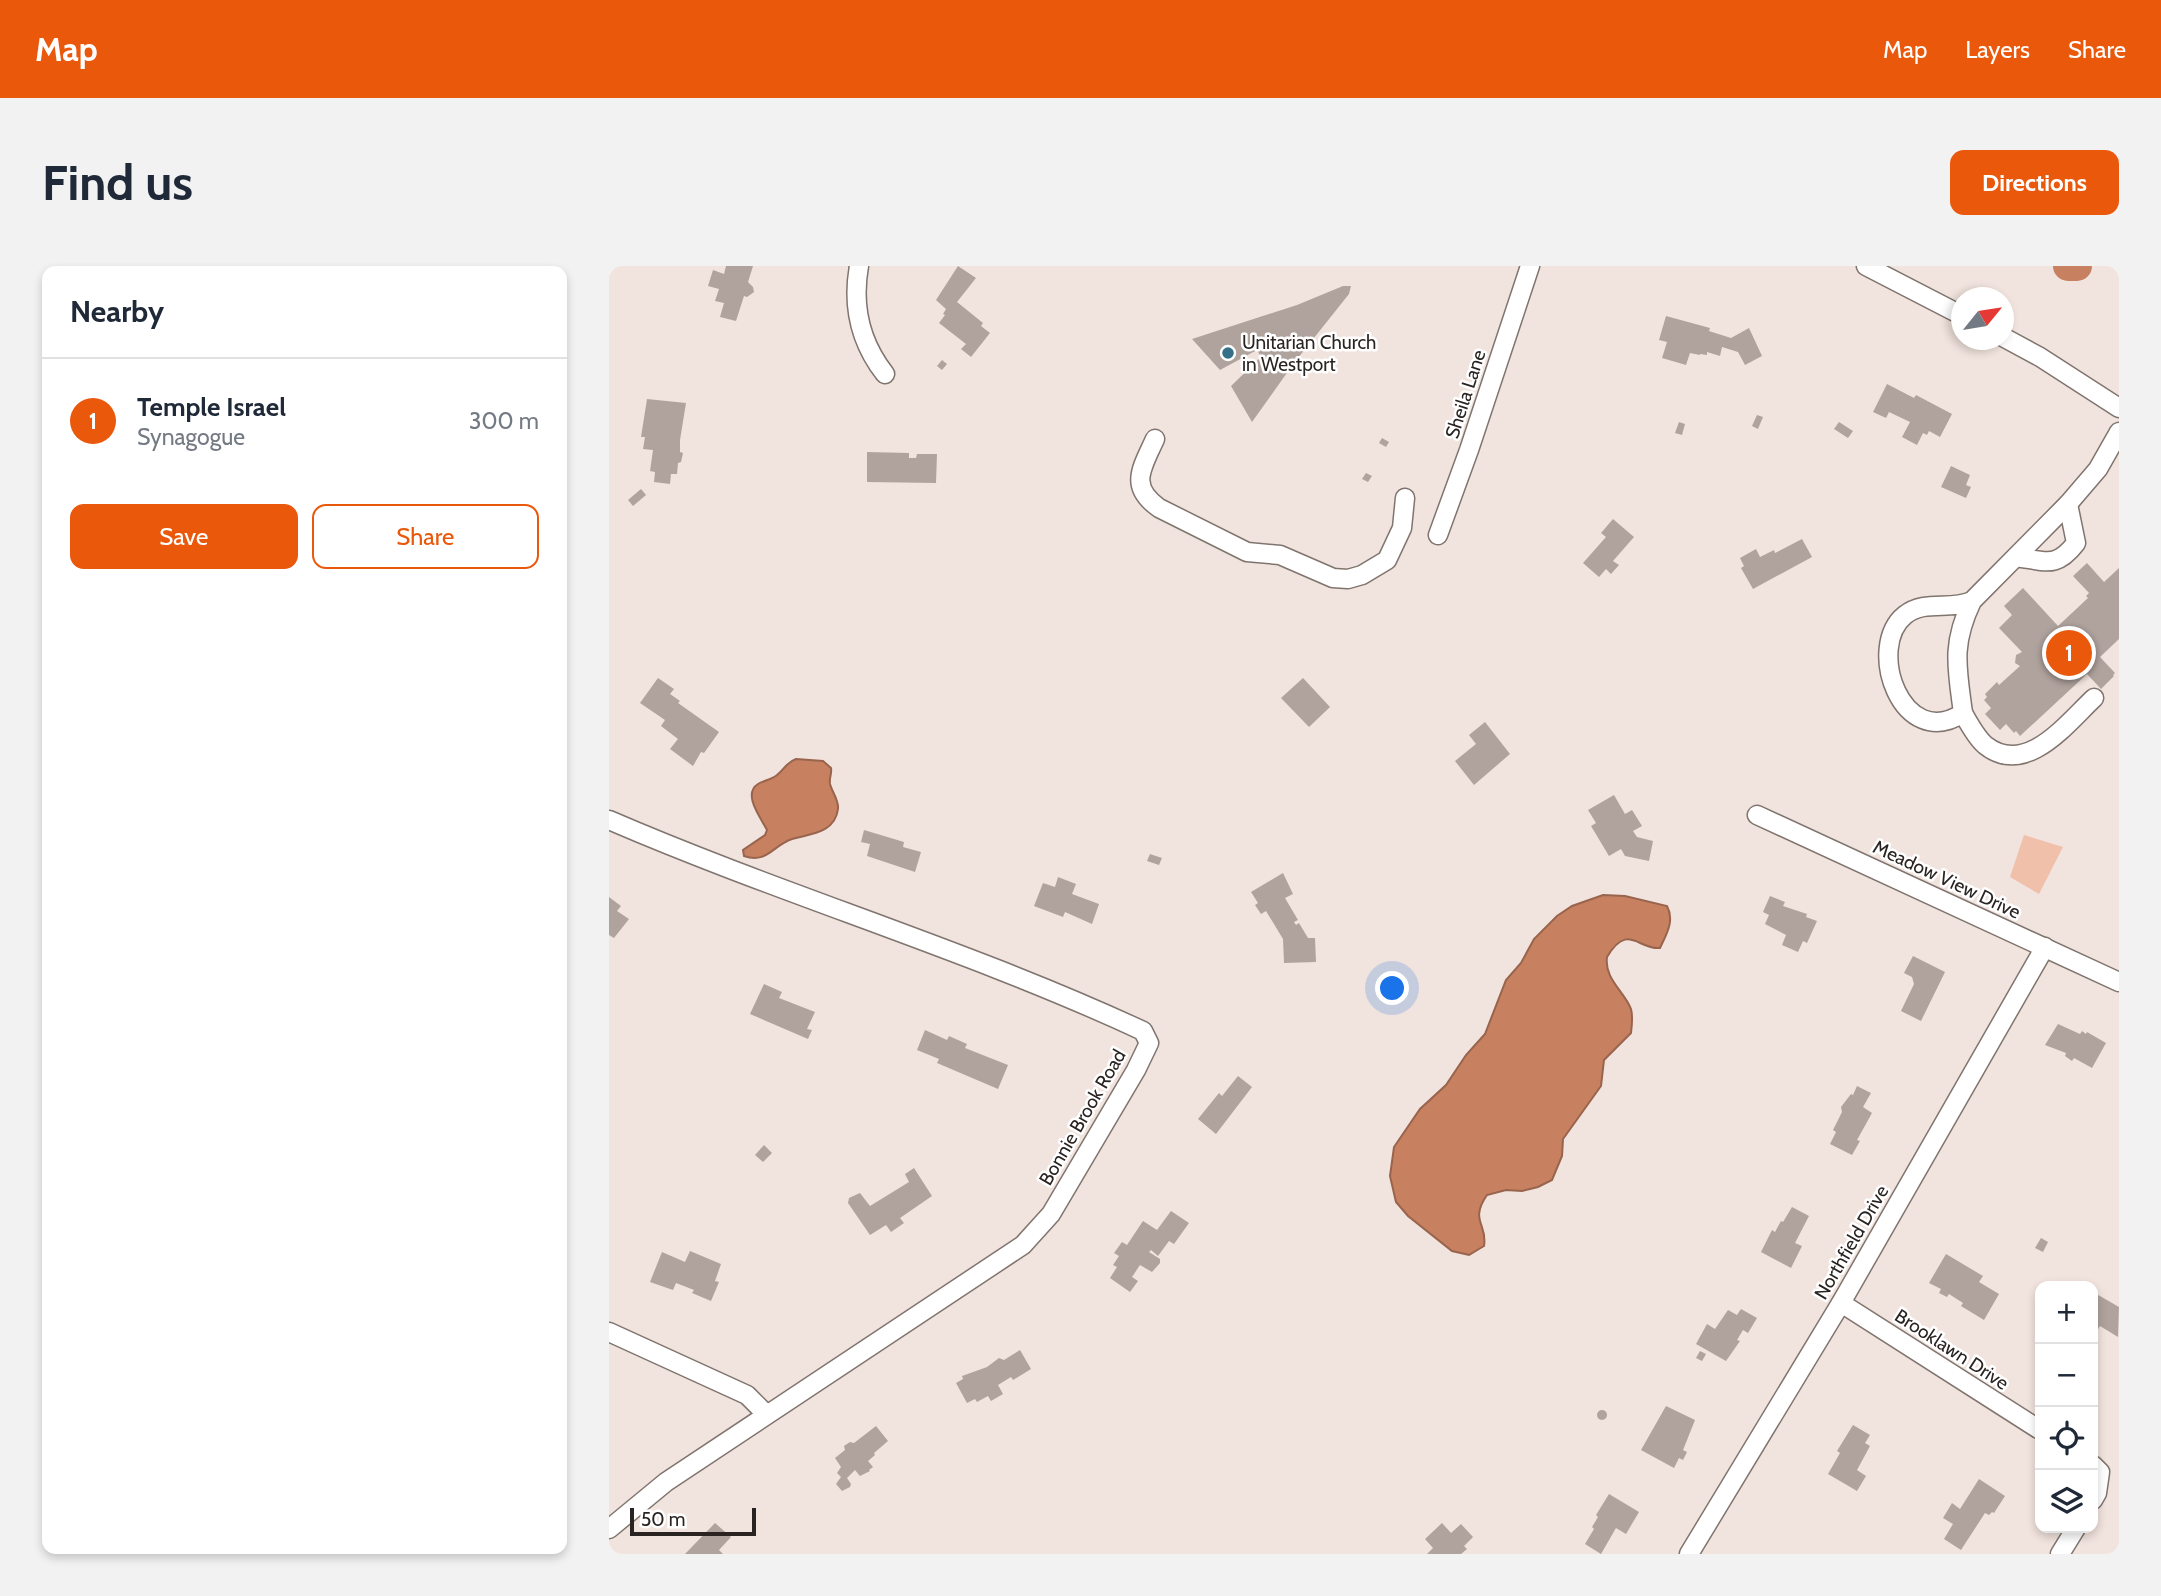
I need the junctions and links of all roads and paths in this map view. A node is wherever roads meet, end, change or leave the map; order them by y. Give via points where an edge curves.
1 (859, 266) edge
2 (1530, 266) edge
3 (1866, 266) edge
4 (1951, 309) edge
5 (2014, 343) edge
6 (884, 374) dead end
7 (2119, 408) edge
8 (2119, 432) edge
9 (1156, 439) dead end
10 (1405, 498) dead end
11 (2069, 504) junction
12 (1438, 535) dead end
13 (2015, 557) junction
14 (1972, 601) junction
15 (2094, 698) dead end
16 (1963, 713) junction
17 (1757, 815) dead end
18 (609, 820) edge
19 (2045, 947) junction
20 (2119, 982) edge
21 (1841, 1303) junction
22 (609, 1332) edge
23 (766, 1414) junction
24 (2035, 1427) edge
25 (609, 1529) edge
26 (2072, 1533) edge
27 (1689, 1554) edge
28 (2060, 1554) edge

1 - 6 street via 859,319
2 - 12 street, Sheila Lane
3 - 4 street
5 - 7 street
8 - 11 street via 2098,469
9 - 10 street via 1139,479 1147,499 1247,552 1280,555 1333,578 1362,575 1387,560 1402,528
11 - 13 street
11 - 13 street via 2076,542 2065,557 2052,562
13 - 14 street
14 - 16 street via 1956,657
14 - 16 street via 1952,607 1926,606 1906,615 1892,633 1889,648 1896,692 1912,713 1941,724
15 - 16 street via 2048,741 2024,755 2009,756 1985,745
17 - 19 street, Meadow View Drive
18 - 23 street, Bonnie Brook Road via 1060,994 1143,1031 1149,1043 1087,1155 1038,1230 1023,1245
19 - 20 street, Meadow View Drive
19 - 21 street, Northfield Drive
21 - 24 street, Brooklawn Drive
21 - 27 street, Northfield Drive
22 - 23 street via 747,1395
23 - 25 street, Bonnie Brook Road via 666,1482
26 - 28 street

